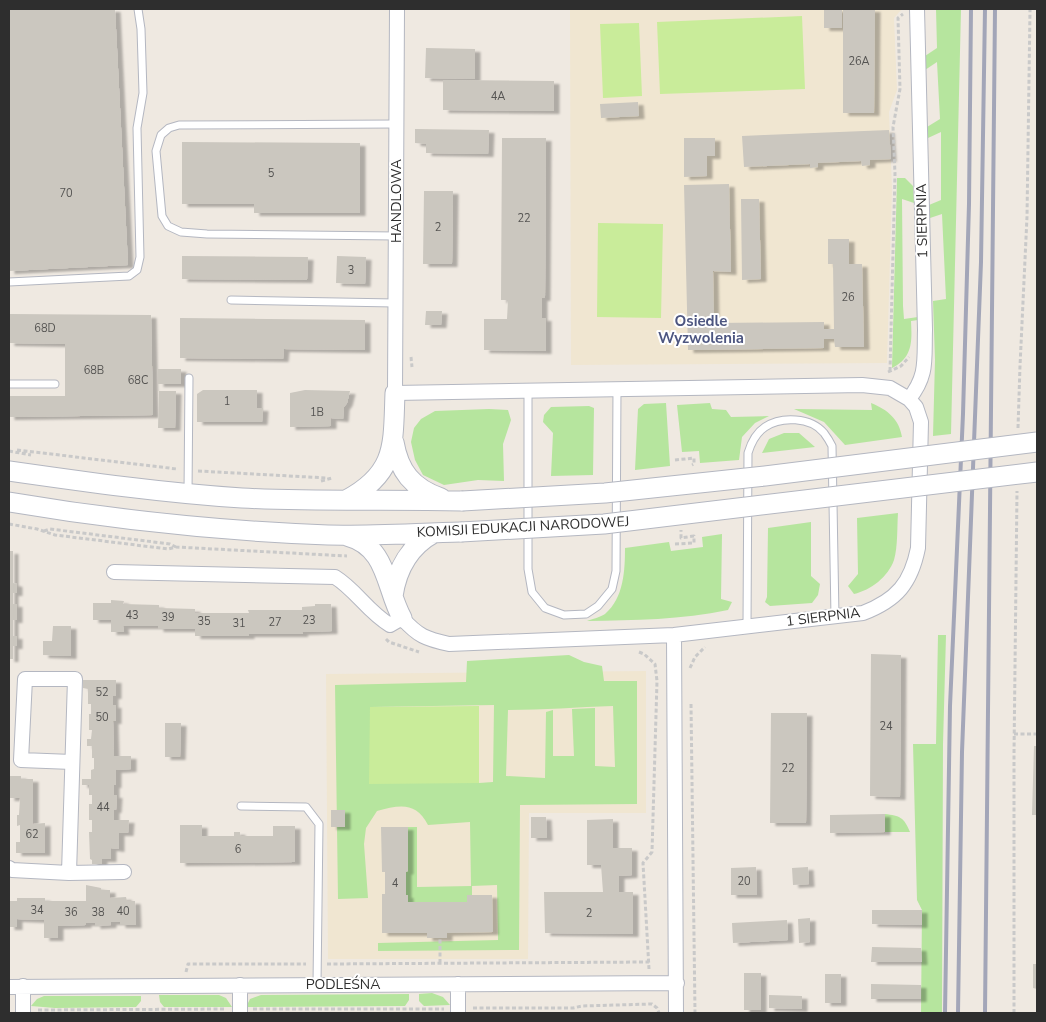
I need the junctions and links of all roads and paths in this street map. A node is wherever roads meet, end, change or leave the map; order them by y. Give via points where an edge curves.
1 (138, 9) edge
2 (397, 9) edge
3 (904, 9) edge
4 (916, 9) edge
5 (1030, 10) edge
6 (396, 124) junction
7 (396, 236) junction
8 (9, 282) edge
9 (231, 300) dead end
10 (395, 303) junction
11 (911, 354) dead end
12 (890, 371) junction
13 (883, 372) dead end
14 (189, 378) dead end
15 (9, 384) edge
16 (55, 384) dead end
17 (617, 388) junction
18 (528, 390) junction
19 (395, 393) junction
20 (909, 399) junction
21 (1018, 434) dead end
22 (394, 436) junction
23 (1037, 442) edge
24 (9, 450) edge
25 (676, 460) dead end
26 (66, 461) dead end
27 (687, 465) dead end
28 (138, 470) dead end
29 (9, 471) edge
30 (1037, 472) edge
31 (205, 476) dead end
32 (188, 479) junction
33 (317, 482) dead end
34 (1018, 483) dead end
35 (345, 501) junction
36 (455, 501) junction
37 (9, 502) edge
38 (9, 524) edge
39 (681, 528) dead end
40 (434, 533) junction
41 (344, 534) junction
42 (675, 544) dead end
43 (331, 555) dead end
44 (114, 572) dead end
45 (393, 596) junction
46 (835, 617) junction
47 (379, 618) junction
48 (402, 618) junction
49 (746, 626) junction
50 (674, 635) junction
51 (710, 644) dead end
52 (632, 650) dead end
53 (420, 652) dead end
54 (690, 674) dead end
55 (691, 702) dead end
56 (1014, 734) junction
57 (1037, 734) edge
58 (72, 762) junction
59 (241, 806) dead end
60 (9, 868) edge
61 (69, 872) junction
62 (124, 872) dead end
63 (440, 938) dead end
64 (440, 963) dead end
65 (650, 983) junction
66 (678, 983) junction
67 (317, 984) junction
68 (458, 984) junction
69 (240, 985) junction
70 (16, 986) edge
71 (652, 1004) junction
72 (217, 1011) edge
73 (240, 1011) edge
74 (259, 1011) edge
75 (458, 1011) edge
76 (28, 1012) edge
77 (659, 1013) edge
78 (676, 1013) edge
79 (695, 1013) edge
80 (1014, 1013) edge

1 - 8 lane via 143,93 138,128 140,257 136,270 129,276
2 - 6 street, HANDLOWA
3 - 12 path via 898,18 900,89 894,127
4 - 20 street, 1 SIERPNIA via 925,330 924,373 919,387
5 - 21 path via 1027,217
6 - 7 street, HANDLOWA
6 - 7 lane via 179,125 161,135 156,151 162,216 168,226 182,232
7 - 10 street, HANDLOWA
9 - 10 lane
10 - 19 street, HANDLOWA
11 - 12 path via 908,361
12 - 13 path
14 - 32 lane
15 - 16 lane
17 - 18 street
17 - 18 lane via 616,571 612,589 598,606 586,614 564,615 545,608 532,592 528,569
17 - 20 street via 862,385 890,388
18 - 19 street
19 - 22 main road
20 - 46 street, 1 SIERPNIA via 920,422 918,548 914,566 908,580 886,603 863,613
22 - 35 main road via 390,456 378,477
22 - 36 main road via 398,461 408,476 426,492
23 - 36 main road, bridge via 605,493
24 - 26 path
24 - 32 path
25 - 27 path via 694,458 694,464
28 - 32 path
29 - 32 main road via 139,489
30 - 40 main road, KOMISJI EDUKACJI NARODOWEJ, bridge via 604,524
31 - 32 path
32 - 33 path via 332,478
32 - 35 main road via 242,498
34 - 56 path
35 - 36 main road
37 - 41 main road, KOMISJI EDUKACJI NARODOWEJ via 149,523 222,530
38 - 43 path via 44,532 50,529 176,547
39 - 42 path via 681,538 694,536 694,543
40 - 41 main road, KOMISJI EDUKACJI NARODOWEJ
40 - 45 main road via 406,559
41 - 45 main road via 359,540 376,555
44 - 47 street via 335,577 348,584
45 - 48 main road
46 - 49 street, 1 SIERPNIA
46 - 49 lane via 832,446 823,431 808,422 790,419 764,427 752,441 748,453
47 - 48 street via 390,625
47 - 53 path via 383,636 389,642
48 - 50 street, 1 SIERPNIA via 415,633 449,644
49 - 50 street, 1 SIERPNIA
50 - 66 street
51 - 54 path via 695,657
52 - 65 path via 644,654 655,664 657,681 652,852 643,864
55 - 79 path
56 - 57 path
56 - 80 path
58 - 58 street via 75,679 25,679 21,760
58 - 61 street
59 - 67 lane via 306,807 319,824
60 - 61 street
61 - 62 street
63 - 64 path
65 - 66 street, PODLEŚNA
65 - 68 street, PODLEŚNA
65 - 71 path
66 - 78 street
67 - 68 street, PODLEŚNA
67 - 69 street, PODLEŚNA
68 - 75 street
69 - 70 street, PODLEŚNA
69 - 73 street
70 - 76 street
71 - 75 path
71 - 77 path
72 - 73 path
72 - 76 path
73 - 74 path
74 - 75 path

